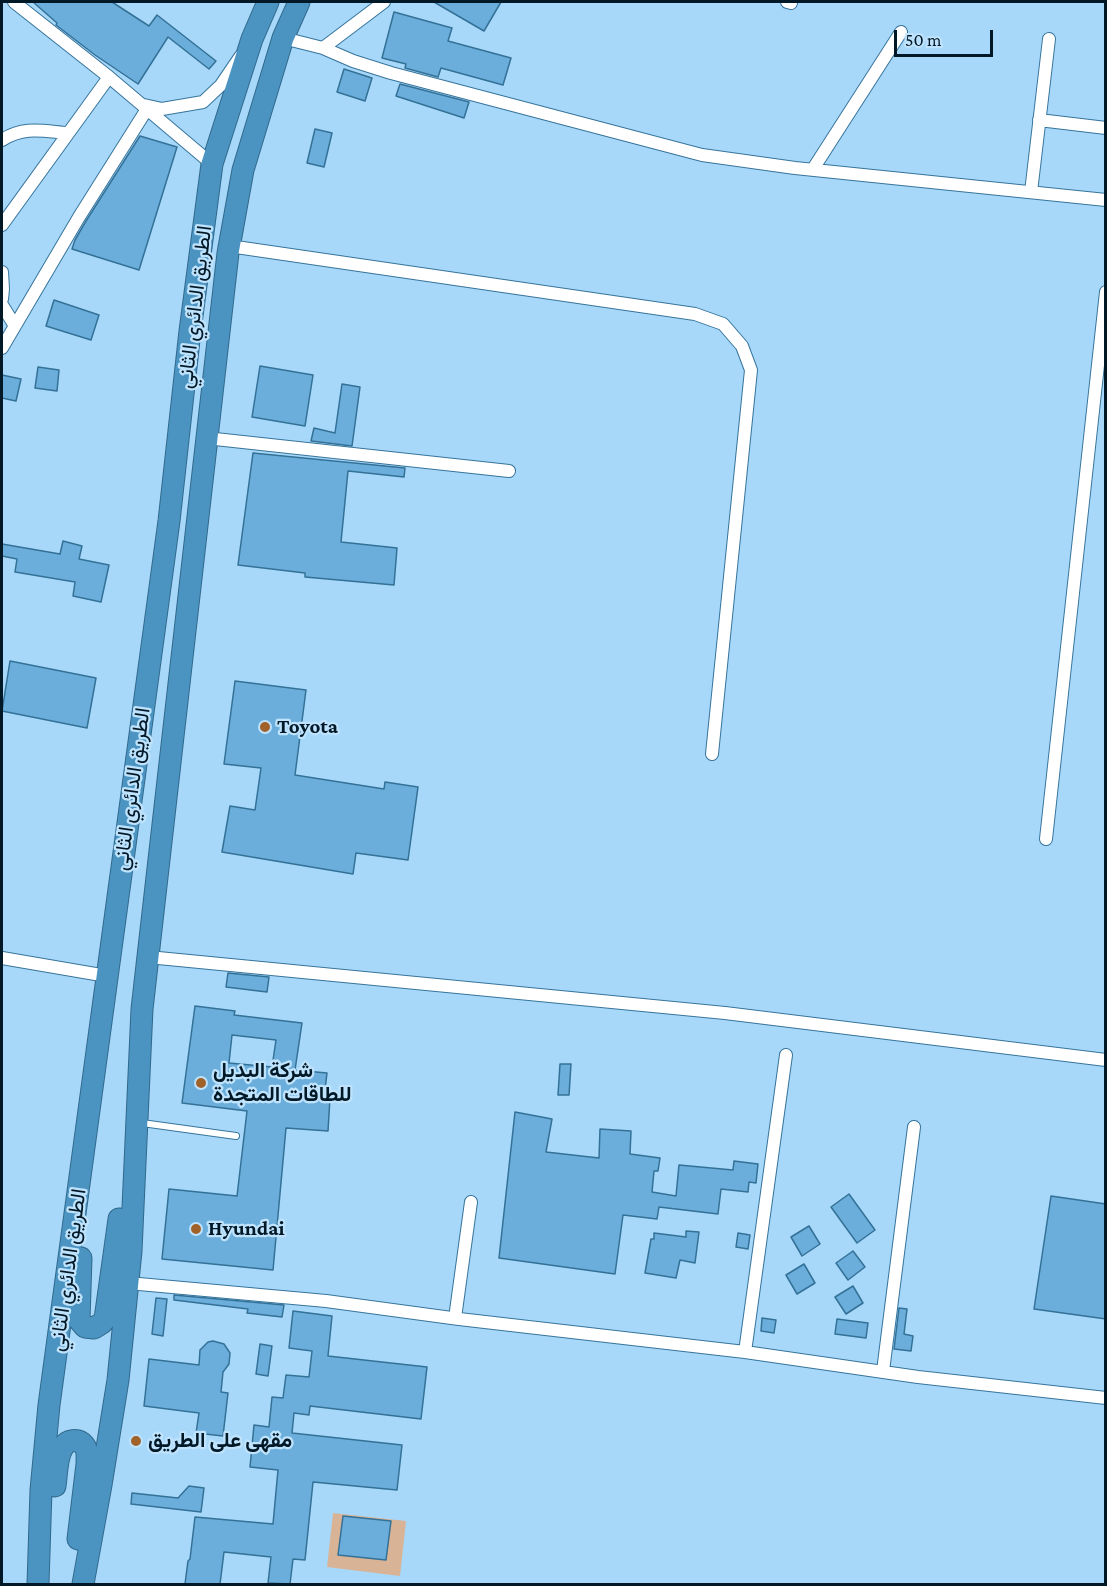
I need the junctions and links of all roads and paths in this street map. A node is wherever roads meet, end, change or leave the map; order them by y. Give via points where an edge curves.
1 (14, 2) edge
2 (268, 2) edge
3 (299, 2) edge
4 (384, 2) edge
5 (901, 32) dead end
6 (283, 38) junction
7 (252, 39) junction
8 (1049, 39) dead end
9 (323, 48) junction
10 (109, 77) junction
11 (144, 107) junction
12 (1039, 120) junction
13 (1106, 128) edge
14 (67, 133) junction
15 (2, 140) edge
16 (212, 164) junction
17 (813, 170) junction
18 (1031, 192) junction
19 (1106, 200) edge
20 (2, 225) edge
21 (229, 246) junction
22 (2, 272) edge
23 (1106, 292) edge
24 (2, 299) edge
25 (2, 304) edge
26 (15, 326) junction
27 (2, 348) edge
28 (206, 438) junction
29 (509, 471) dead end
30 (712, 754) dead end
31 (1046, 839) dead end
32 (148, 957) junction
33 (2, 958) edge
34 (106, 976) junction
35 (142, 1009) junction
36 (786, 1055) dead end
37 (1106, 1060) edge
38 (136, 1122) junction
39 (914, 1127) dead end
40 (236, 1136) dead end
41 (86, 1138) junction
42 (471, 1202) dead end
43 (128, 1283) junction
44 (455, 1318) junction
45 (745, 1352) junction
46 (883, 1371) junction
47 (1106, 1398) edge
48 (38, 1584) edge
49 (72, 1584) edge
50 (82, 1584) edge

1 - 10 street
2 - 7 highway, الطريق الدائري الثاني
3 - 6 highway, الطريق الدائري الثاني
4 - 9 street
5 - 17 street
6 - 9 street
6 - 21 highway, الطريق الدائري الثاني via 243,170
7 - 11 street via 221,85 202,102 162,109
7 - 16 highway, الطريق الدائري الثاني
8 - 12 street
9 - 17 street via 390,73 702,155
10 - 11 street
10 - 14 street
11 - 16 street
11 - 26 street
12 - 13 street
12 - 18 street
14 - 15 street via 24,130
14 - 20 street
16 - 34 highway, الطريق الدائري الثاني via 169,520
17 - 18 street
18 - 19 street
21 - 28 highway, الطريق الدائري الثاني
21 - 30 street via 695,314 723,324 742,346 751,370
22 - 24 street
23 - 31 street
25 - 26 street
26 - 27 street
28 - 29 street
28 - 32 highway, الطريق الدائري الثاني
32 - 35 highway, الطريق الدائري الثاني
32 - 37 street via 725,1013
33 - 34 street
34 - 41 highway, الطريق الدائري الثاني
35 - 38 highway, الطريق الدائري الثاني
35 - 41 highway via 128,1107 118,1236 105,1319 90,1329 79,1320
36 - 45 street
38 - 40 lane
38 - 43 highway, الطريق الدائري الثاني
39 - 46 street
41 - 48 highway, الطريق الدائري الثاني via 49,1405
42 - 44 street
43 - 44 street via 326,1301
43 - 50 highway, الطريق الدائري الثاني via 118,1380
44 - 45 street
45 - 46 street
46 - 47 street
48 - 49 highway via 59,1456 63,1446 76,1440 83,1444 87,1464

